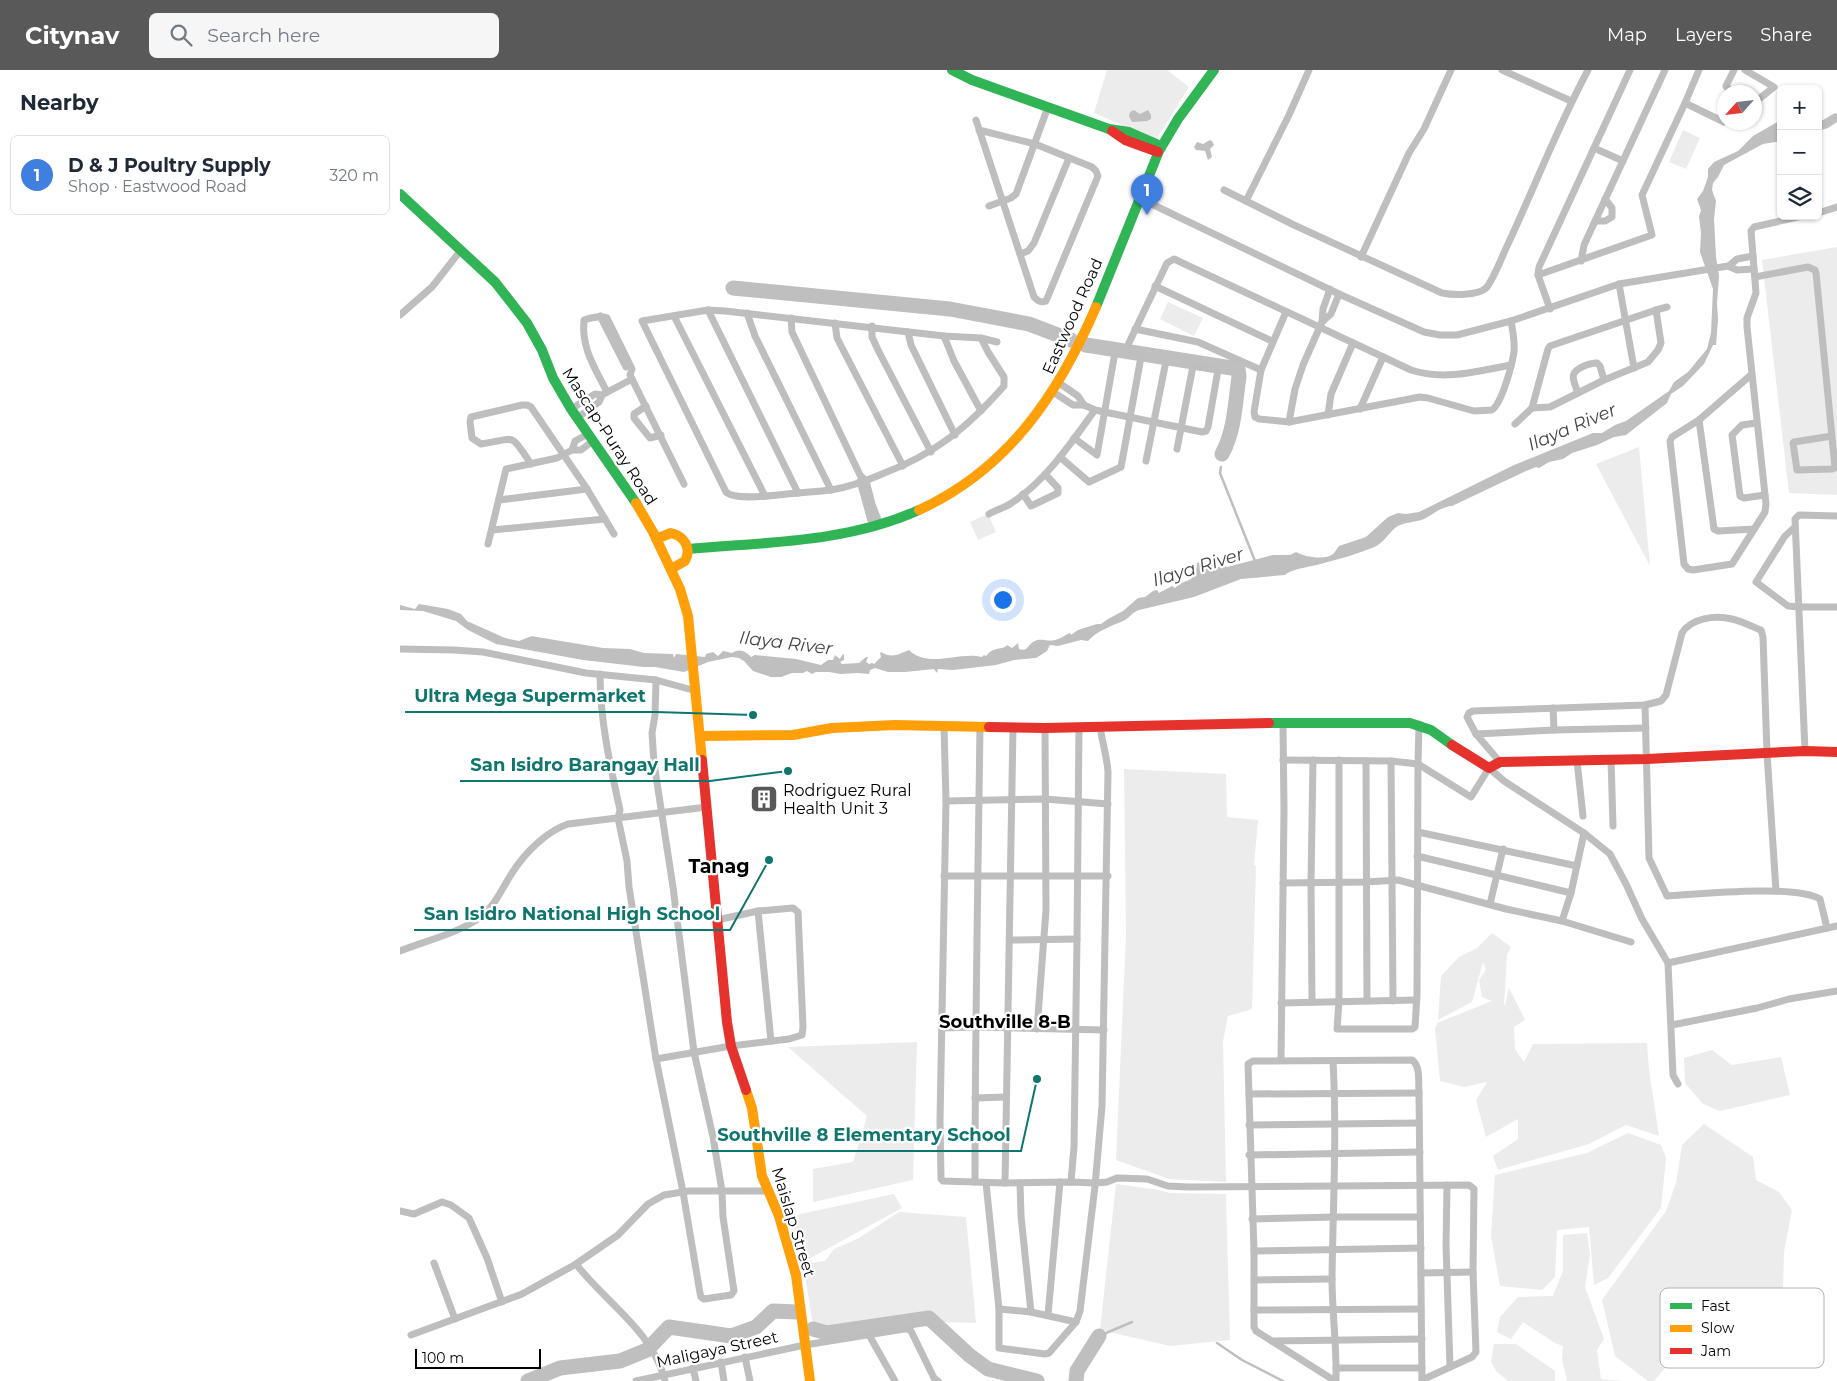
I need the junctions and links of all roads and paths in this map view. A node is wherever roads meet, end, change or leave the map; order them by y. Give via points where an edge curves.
1 (952, 70) edge
2 (1214, 70) edge
3 (1309, 70) edge
4 (1451, 70) edge
5 (1502, 70) edge
6 (1588, 70) edge
7 (1630, 70) edge
8 (1665, 70) edge
9 (1699, 70) edge
10 (1734, 70) edge
11 (1745, 70) edge
12 (1726, 85) edge
13 (1762, 98) edge
14 (1571, 101) junction
15 (1685, 103) junction
16 (1048, 107) junction
17 (1717, 118) edge
18 (976, 120) dead end
19 (979, 130) junction
20 (1035, 144) junction
21 (1594, 148) junction
22 (1159, 149) junction
23 (1069, 158) junction
24 (1623, 162) junction
25 (1224, 190) dead end
26 (400, 194) edge
27 (1139, 198) junction
28 (1605, 200) junction
29 (1003, 201) junction
30 (1246, 201) junction
31 (989, 206) dead end
32 (1837, 207) edge
33 (1822, 212) edge
34 (1595, 220) junction
35 (1785, 220) edge
36 (462, 250) junction
37 (1020, 254) junction
38 (1753, 256) junction
39 (1361, 257) junction
40 (1581, 261) junction
41 (1727, 266) junction
42 (1754, 269) junction
43 (1538, 275) junction
44 (1755, 277) junction
45 (1619, 284) junction
46 (1155, 286) junction
47 (1330, 289) junction
48 (1339, 294) junction
49 (1667, 308) dead end
50 (1550, 309) junction
51 (708, 310) junction
52 (1656, 310) junction
53 (1286, 312) junction
54 (747, 313) junction
55 (400, 315) edge
56 (674, 316) junction
57 (791, 318) junction
58 (1625, 319) junction
59 (1512, 321) junction
60 (835, 323) junction
61 (1321, 324) junction
62 (872, 326) junction
63 (1135, 329) junction
64 (908, 332) junction
65 (944, 336) junction
66 (981, 338) junction
67 (1272, 341) junction
68 (997, 342) dead end
69 (1353, 344) junction
70 (1127, 347) dead end
71 (1141, 357) dead end
72 (1384, 357) junction
73 (1114, 358) dead end
74 (1166, 361) dead end
75 (1511, 366) junction
76 (1634, 368) junction
77 (1261, 370) junction
78 (1752, 374) junction
79 (631, 377) junction
80 (1604, 380) junction
81 (1056, 387) junction
82 (604, 393) junction
83 (1578, 393) junction
84 (1084, 405) junction
85 (646, 406) junction
86 (1532, 408) junction
87 (1360, 409) junction
88 (1095, 410) junction
89 (981, 411) junction
90 (1105, 412) junction
91 (574, 413) junction
92 (1328, 415) junction
93 (1130, 417) junction
94 (1699, 420) junction
95 (1155, 421) junction
96 (1289, 422) junction
97 (1756, 423) junction
98 (1515, 424) dead end
99 (1182, 427) junction
100 (661, 435) junction
101 (956, 435) junction
102 (1832, 436) junction
103 (590, 438) junction
104 (1074, 438) junction
105 (1177, 449) dead end
106 (931, 452) junction
107 (564, 455) junction
108 (1060, 458) junction
109 (1146, 461) dead end
110 (531, 464) junction
111 (903, 466) junction
112 (1045, 474) junction
113 (862, 480) junction
114 (684, 484) dead end
115 (587, 489) junction
116 (832, 490) junction
117 (798, 493) junction
118 (1023, 494) junction
119 (1765, 495) junction
120 (765, 496) junction
121 (499, 500) junction
122 (989, 514) dead end
123 (1837, 516) edge
124 (605, 519) junction
125 (877, 526) junction
126 (1795, 527) junction
127 (492, 530) junction
128 (1754, 530) junction
129 (614, 534) dead end
130 (656, 539) junction
131 (488, 544) dead end
132 (688, 549) junction
133 (671, 569) junction
134 (1837, 607) edge
135 (1799, 608) junction
136 (400, 649) edge
137 (600, 674) junction
138 (656, 680) junction
139 (695, 686) junction
140 (1645, 706) junction
141 (1553, 708) junction
142 (1282, 724) junction
143 (1419, 724) junction
144 (944, 726) junction
145 (980, 726) junction
146 (1100, 726) junction
147 (1013, 727) junction
148 (1079, 727) junction
149 (1045, 728) junction
150 (1646, 728) junction
151 (1554, 730) junction
152 (1476, 734) junction
153 (700, 736) junction
154 (1804, 751) junction
155 (1837, 752) edge
156 (1767, 753) junction
157 (1611, 759) junction
158 (1647, 759) junction
159 (1283, 760) junction
160 (1313, 760) junction
161 (1339, 760) junction
162 (1577, 761) junction
163 (1366, 762) junction
164 (1391, 762) junction
165 (1500, 762) junction
166 (1418, 764) junction
167 (1489, 768) junction
168 (1045, 799) junction
169 (979, 800) junction
170 (1012, 800) junction
171 (946, 801) junction
172 (1079, 801) junction
173 (1108, 804) junction
174 (707, 807) junction
175 (662, 812) junction
176 (1583, 816) dead end
177 (618, 818) junction
178 (1613, 826) dead end
179 (1418, 832) junction
180 (1584, 833) junction
181 (1504, 849) junction
182 (1417, 856) junction
183 (1577, 866) junction
184 (944, 876) junction
185 (978, 876) junction
186 (1012, 876) junction
187 (1046, 876) junction
188 (1078, 876) junction
189 (1108, 876) junction
190 (1497, 876) junction
191 (1392, 880) junction
192 (1366, 882) junction
193 (1284, 883) junction
194 (1311, 883) junction
195 (1338, 883) junction
196 (1417, 884) junction
197 (1776, 891) junction
198 (1571, 893) junction
199 (1490, 904) junction
200 (758, 911) junction
201 (718, 920) junction
202 (1562, 922) junction
203 (1837, 926) edge
204 (1827, 928) junction
205 (1077, 939) junction
206 (1010, 940) junction
207 (1042, 940) junction
208 (1631, 942) dead end
209 (400, 951) edge
210 (1668, 963) junction
211 (1837, 991) edge
212 (1416, 1000) junction
213 (1339, 1001) junction
214 (1367, 1001) junction
215 (1393, 1001) junction
216 (1312, 1002) junction
217 (1281, 1003) junction
218 (1672, 1025) junction
219 (975, 1027) junction
220 (942, 1028) junction
221 (1007, 1028) junction
222 (1037, 1029) junction
223 (1076, 1029) junction
224 (1104, 1030) junction
225 (771, 1042) junction
226 (731, 1046) junction
227 (694, 1052) junction
228 (656, 1059) junction
229 (1281, 1060) junction
230 (1333, 1061) junction
231 (1678, 1084) dead end
232 (1419, 1093) junction
233 (1249, 1094) junction
234 (1335, 1094) junction
235 (975, 1098) junction
236 (1006, 1098) junction
237 (1419, 1123) junction
238 (1334, 1124) junction
239 (1249, 1125) junction
240 (1420, 1152) junction
241 (1334, 1154) junction
242 (1249, 1155) junction
243 (975, 1182) junction
244 (1060, 1182) junction
245 (1071, 1182) junction
246 (986, 1183) junction
247 (1005, 1183) junction
248 (1020, 1183) junction
249 (1095, 1183) junction
250 (1420, 1185) junction
251 (1447, 1185) junction
252 (1334, 1186) junction
253 (1252, 1188) junction
254 (722, 1191) junction
255 (769, 1191) junction
256 (683, 1192) junction
257 (400, 1211) edge
258 (1334, 1217) junction
259 (1420, 1217) junction
260 (1252, 1220) junction
261 (1333, 1248) junction
262 (1420, 1248) junction
263 (1254, 1251) junction
264 (434, 1263) dead end
265 (576, 1264) junction
266 (1447, 1272) junction
267 (1473, 1272) junction
268 (1421, 1273) junction
269 (1332, 1279) junction
270 (1254, 1280) junction
271 (502, 1302) junction
272 (1422, 1309) junction
273 (999, 1310) junction
274 (1254, 1310) junction
275 (1333, 1310) junction
276 (1031, 1312) junction
277 (1048, 1315) junction
278 (455, 1319) junction
279 (1076, 1322) junction
280 (411, 1335) dead end
281 (869, 1335) junction
282 (1422, 1339) junction
283 (1272, 1341) junction
284 (1334, 1342) junction
285 (805, 1345) junction
286 (745, 1357) junction
287 (721, 1362) junction
288 (1450, 1367) junction
289 (693, 1368) junction
290 (1336, 1368) junction
291 (1422, 1368) junction
292 (664, 1378) edge
293 (1422, 1380) edge
294 (637, 1381) edge
295 (696, 1381) edge
296 (724, 1381) edge
297 (750, 1381) edge
298 (810, 1381) edge
299 (896, 1381) edge
300 (938, 1381) edge
301 (1335, 1381) edge

1 - 16 street
2 - 22 street, Eastwood Road
3 - 30 street
4 - 39 street
5 - 14 street
6 - 14 street
7 - 21 street
8 - 24 street
9 - 15 street
10 - 12 street
11 - 13 street via 1774,87
14 - 39 street via 1514,232 1485,289 1442,294
15 - 17 street
15 - 40 street via 1642,195 1652,235
16 - 20 street
16 - 22 street via 1109,129 1129,132
18 - 19 street
19 - 20 street
19 - 29 street
20 - 23 street
20 - 29 street via 1016,194
21 - 24 street
21 - 43 street
22 - 27 street, Eastwood Road
23 - 37 street via 1034,243 1028,251
23 - 37 street via 1092,167 1098,176 1046,301 1037,301 1034,297
24 - 28 street
25 - 30 street
26 - 36 street, Mascap-Puray Road
27 - 47 street
27 - 81 street, Eastwood Road via 1084,333
28 - 34 street
28 - 34 street via 1612,208 1612,217
29 - 31 street
29 - 37 street
30 - 39 street
32 - 33 street
34 - 40 street via 1584,244
35 - 38 street via 1754,227 1750,231
36 - 55 street via 432,287
36 - 91 street, Mascap-Puray Road via 495,282 527,324
38 - 41 street via 1737,259
38 - 42 street
40 - 43 street
41 - 42 street via 1737,270
41 - 45 street
42 - 44 street
43 - 50 street
44 - 78 street via 1756,293 1747,318
44 - 102 street via 1808,267 1815,270
45 - 50 street
45 - 58 street
46 - 53 street via 1167,263 1174,259
46 - 63 street
46 - 67 street
47 - 48 street
47 - 61 street
48 - 59 street via 1424,332 1440,335 1457,335
48 - 61 street via 1331,314
49 - 52 street
50 - 59 street
51 - 54 street
51 - 56 street
51 - 117 street
52 - 58 street
52 - 76 street via 1661,343 1648,362
53 - 61 street
53 - 67 street
54 - 57 street
54 - 116 street via 755,336
56 - 120 street
56 - 120 street via 642,321 726,492 733,496
57 - 60 street
57 - 113 street via 792,332
58 - 76 street
58 - 86 street via 1550,346
59 - 75 street
60 - 62 street
60 - 111 street via 837,338
61 - 69 street
61 - 96 street via 1298,381
62 - 64 street
62 - 106 street via 878,350
63 - 70 street
63 - 77 street via 1198,342
64 - 65 street
64 - 101 street via 910,344
65 - 66 street
65 - 89 street
66 - 68 street
66 - 89 street via 1005,382
67 - 77 street
69 - 72 street
69 - 92 street via 1331,394
71 - 93 street
72 - 75 street via 1425,375 1453,375
72 - 87 street
73 - 90 street
74 - 95 street
75 - 87 street via 1498,404 1492,410 1474,411 1420,397
76 - 80 street
77 - 96 street via 1255,417
78 - 94 street
78 - 97 street
79 - 82 street
79 - 82 street via 632,369 607,318 600,316 584,320 584,344
79 - 85 street
80 - 83 street
80 - 83 street via 1597,362 1577,369 1572,379
81 - 84 street via 1078,396
81 - 84 street via 1074,405
81 - 125 street, Eastwood Road via 1025,431 979,474 942,499
82 - 91 street via 599,402
83 - 86 street via 1550,407
84 - 88 street
85 - 100 street
85 - 100 street via 636,411 634,418 650,438
86 - 98 street
87 - 92 street
88 - 90 street
88 - 104 street
89 - 101 street
90 - 93 street
90 - 104 street via 1097,455
91 - 103 street, Mascap-Puray Road
92 - 96 street
93 - 95 street
93 - 108 street via 1123,462 1118,469 1089,482
94 - 128 street via 1714,529
94 - 128 street via 1672,437 1669,445 1684,564 1693,570 1732,564
95 - 99 street
95 - 109 street
97 - 119 street
97 - 119 street via 1742,426 1732,435 1740,496
99 - 99 street via 1206,431 1218,370 1193,366
99 - 105 street
100 - 114 street
101 - 106 street
102 - 102 street via 1835,468 1798,470 1793,443
103 - 107 street via 581,450 572,450
103 - 130 street, Mascap-Puray Road via 630,493
104 - 108 street
106 - 111 street
107 - 110 street
107 - 110 street via 527,405 471,417 472,438 481,444 513,439
107 - 115 street
108 - 112 street
110 - 121 street via 506,469
111 - 113 street
112 - 118 street
112 - 118 street via 1058,488 1058,493 1031,506
113 - 116 street
113 - 125 street
115 - 121 street
115 - 124 street
116 - 117 street
117 - 120 street
118 - 122 street
119 - 128 street via 1765,512
121 - 127 street
123 - 126 street via 1800,515
124 - 127 street
124 - 129 street
125 - 132 street, Eastwood Road via 826,537
126 - 135 street
126 - 135 street via 1785,536 1756,580 1781,602
127 - 131 street
130 - 132 street via 666,534 677,535
130 - 133 street, Mascap-Puray Road
132 - 133 street via 686,560
133 - 139 street, Mascap-Puray Road via 684,602
134 - 135 street
135 - 154 street
136 - 137 street via 476,652
137 - 138 street
137 - 177 street via 606,742 620,810
138 - 139 street
138 - 175 street via 652,733
139 - 153 street, Mascap-Puray Road
140 - 141 street
140 - 150 street
140 - 156 street via 1661,701 1666,695 1686,626 1718,618 1749,625 1760,630 1763,637
141 - 151 street
141 - 152 street via 1473,711 1467,717
142 - 143 street
142 - 146 street
142 - 159 street
143 - 166 street
143 - 167 street
144 - 145 street
144 - 153 street via 874,726 793,735
144 - 171 street
145 - 147 street
145 - 169 street
146 - 148 street
146 - 173 street via 1108,772
147 - 149 street
147 - 170 street
148 - 149 street
148 - 172 street
149 - 168 street
150 - 151 street
150 - 158 street
151 - 152 street
152 - 165 street
153 - 174 street, Mascap-Puray Road
154 - 155 street
154 - 156 street
156 - 158 street
156 - 197 street
157 - 158 street
157 - 162 street
157 - 178 street
158 - 197 street via 1649,858 1667,896
159 - 160 street
159 - 193 street
160 - 161 street
160 - 194 street
161 - 163 street
161 - 195 street
162 - 165 street
162 - 176 street
163 - 164 street
163 - 192 street
164 - 166 street
164 - 191 street
165 - 167 street
166 - 167 street via 1472,797
166 - 179 street
167 - 180 street
168 - 170 street
168 - 172 street
168 - 187 street
169 - 170 street
169 - 171 street
169 - 185 street
170 - 186 street
171 - 184 street
172 - 173 street
172 - 188 street
173 - 189 street
174 - 175 street
174 - 201 street, Maislap Street
175 - 177 street
175 - 227 street
177 - 209 street via 561,826 526,856 482,916 458,929
177 - 228 street
179 - 181 street
179 - 182 street
180 - 183 street
180 - 210 street via 1610,854
181 - 183 street
181 - 190 street
182 - 190 street
182 - 196 street
183 - 198 street
184 - 185 street
184 - 220 street
185 - 186 street
185 - 219 street
186 - 187 street
186 - 206 street
187 - 188 street
187 - 207 street
188 - 189 street
188 - 205 street
189 - 224 street
190 - 198 street
190 - 199 street
191 - 192 street
191 - 196 street
191 - 215 street
192 - 195 street
192 - 214 street
193 - 194 street
193 - 217 street
194 - 195 street
194 - 216 street
195 - 213 street
196 - 199 street
196 - 212 street
197 - 204 street via 1820,899
198 - 202 street
199 - 202 street
200 - 201 street
200 - 225 street
200 - 225 street via 793,908 798,912 803,1032 797,1037
201 - 226 street, Maislap Street
202 - 208 street
203 - 204 street
204 - 210 street
205 - 207 street
205 - 223 street
206 - 207 street
206 - 221 street
207 - 222 street
210 - 218 street
211 - 218 street
212 - 213 street via 1415,1027 1409,1030 1337,1029
212 - 215 street
213 - 214 street
213 - 216 street
214 - 215 street
216 - 217 street
217 - 229 street
218 - 231 street via 1673,1075
219 - 220 street
219 - 221 street
219 - 235 street
220 - 243 street via 940,1176 943,1181
221 - 222 street
221 - 236 street
222 - 223 street
223 - 224 street
223 - 245 street
224 - 249 street
225 - 226 street
226 - 227 street
226 - 255 street, Maislap Street via 748,1095 762,1176
227 - 228 street
227 - 254 street
228 - 256 street
229 - 230 street
229 - 233 street via 1248,1064
230 - 232 street via 1412,1060 1418,1066
230 - 234 street
232 - 234 street
232 - 237 street
233 - 234 street
233 - 239 street
234 - 238 street
235 - 236 street
235 - 243 street
236 - 247 street
237 - 238 street
237 - 240 street
238 - 239 street
238 - 241 street
239 - 242 street
240 - 241 street
240 - 250 street
241 - 242 street
241 - 252 street
242 - 253 street
243 - 246 street
244 - 245 street
244 - 248 street
244 - 277 street
245 - 249 street
246 - 247 street
246 - 273 street
247 - 248 street
248 - 276 street
249 - 253 street via 1117,1178 1147,1179 1168,1186
249 - 279 street via 1080,1312
250 - 251 street
250 - 252 street
250 - 259 street
251 - 266 street
251 - 267 street via 1469,1185 1474,1189
252 - 253 street
252 - 258 street
253 - 260 street
254 - 255 street
254 - 256 street
254 - 256 street via 734,1294 704,1299 700,1293
255 - 285 street, Maislap Street via 796,1275
256 - 265 street via 664,1194 648,1204 618,1235
257 - 271 street via 414,1214 442,1202 469,1218
258 - 259 street
258 - 260 street
258 - 261 street
259 - 262 street
260 - 263 street
261 - 262 street
261 - 263 street
261 - 269 street
262 - 268 street
263 - 270 street
264 - 278 street
265 - 271 street
265 - 292 street via 638,1330
266 - 267 street
266 - 268 street
266 - 288 street
267 - 288 street via 1476,1352
268 - 272 street
269 - 270 street
269 - 275 street
270 - 274 street
271 - 278 street
272 - 275 street
272 - 282 street
273 - 276 street
273 - 279 street via 1000,1348 1049,1353
274 - 275 street
274 - 283 street via 1254,1329
275 - 284 street
276 - 277 street
277 - 279 street
278 - 280 street
281 - 285 street, Maligaya Street
281 - 299 street
281 - 300 street, Maligaya Street via 908,1329
282 - 284 street
282 - 291 street
283 - 284 street
283 - 301 street
284 - 290 street
285 - 286 street, Maligaya Street
285 - 298 street, Maislap Street
286 - 287 street, Maligaya Street
286 - 297 street
287 - 289 street, Maligaya Street
287 - 296 street
288 - 293 street
289 - 292 street, Maligaya Street
289 - 295 street
290 - 291 street
290 - 301 street
291 - 293 street
292 - 294 street, Maligaya Street

